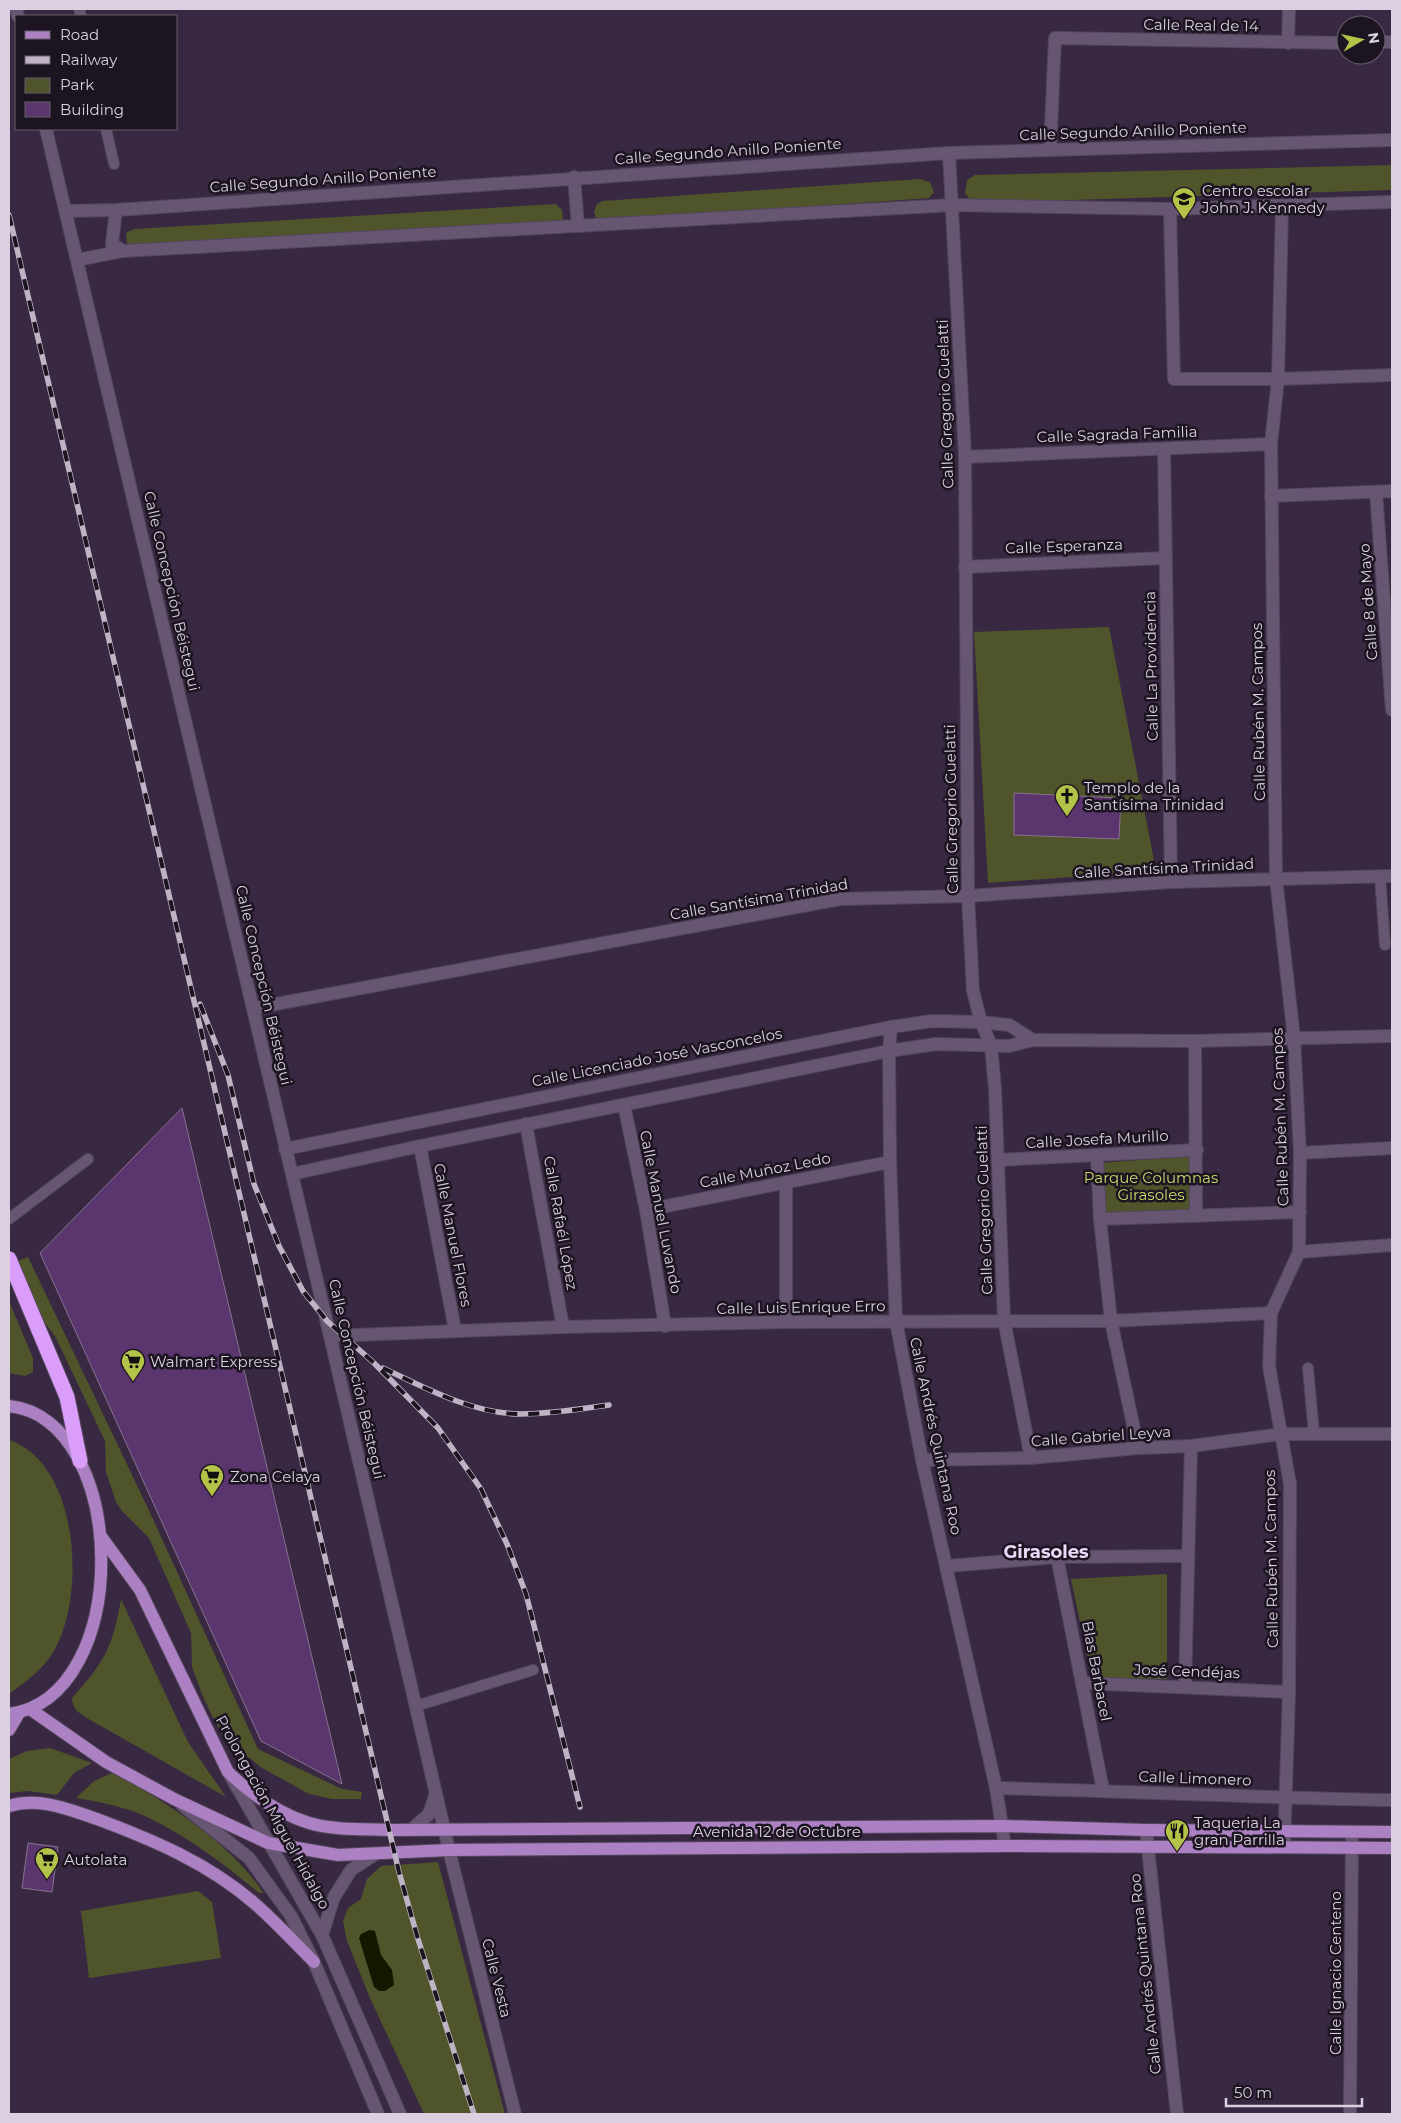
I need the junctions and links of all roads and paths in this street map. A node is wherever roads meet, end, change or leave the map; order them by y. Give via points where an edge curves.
1 (1290, 9) edge
2 (1336, 42) edge
3 (1288, 43) junction
4 (46, 130) edge
5 (106, 130) edge
6 (1392, 140) edge
7 (1050, 150) junction
8 (949, 153) junction
9 (114, 164) dead end
10 (574, 177) junction
11 (1392, 202) edge
12 (952, 206) junction
13 (1282, 206) junction
14 (1170, 209) junction
15 (116, 210) junction
16 (66, 211) junction
17 (578, 226) junction
18 (123, 251) junction
19 (77, 260) junction
20 (1392, 375) edge
21 (1278, 379) junction
22 (1271, 444) junction
23 (1164, 449) junction
24 (965, 457) junction
25 (1392, 491) edge
26 (1376, 492) junction
27 (1271, 496) junction
28 (1165, 558) junction
29 (965, 566) junction
30 (1392, 710) edge
31 (1386, 876) edge
32 (1276, 879) junction
33 (1170, 882) junction
34 (968, 896) junction
35 (1385, 945) dead end
36 (254, 1008) junction
37 (981, 1022) junction
38 (891, 1027) junction
39 (1392, 1036) edge
40 (1294, 1038) junction
41 (1033, 1040) junction
42 (1195, 1041) junction
43 (991, 1045) junction
44 (889, 1051) junction
45 (624, 1105) junction
46 (526, 1124) junction
47 (420, 1146) junction
48 (1392, 1148) edge
49 (285, 1149) junction
50 (1197, 1150) junction
51 (1300, 1153) junction
52 (1097, 1156) junction
53 (88, 1159) dead end
54 (998, 1160) junction
55 (890, 1162) junction
56 (292, 1174) junction
57 (786, 1183) junction
58 (646, 1210) junction
59 (1300, 1212) junction
60 (1196, 1216) junction
61 (9, 1219) edge
62 (1100, 1219) junction
63 (1392, 1244) edge
64 (1299, 1252) junction
65 (9, 1259) edge
66 (1271, 1313) junction
67 (1004, 1320) junction
68 (1111, 1321) junction
69 (786, 1322) junction
70 (896, 1322) junction
71 (665, 1326) junction
72 (563, 1327) junction
73 (455, 1330) junction
74 (330, 1336) junction
75 (1308, 1368) dead end
76 (9, 1406) edge
77 (1281, 1434) junction
78 (1314, 1434) junction
79 (1392, 1434) edge
80 (1191, 1446) junction
81 (1138, 1448) junction
82 (1031, 1458) junction
83 (922, 1460) junction
84 (80, 1461) junction
85 (100, 1535) junction
86 (1188, 1556) junction
87 (1057, 1557) junction
88 (946, 1566) junction
89 (533, 1670) dead end
90 (1083, 1683) junction
91 (1185, 1686) junction
92 (1289, 1692) junction
93 (416, 1706) junction
94 (19, 1712) edge
95 (9, 1730) edge
96 (228, 1772) junction
97 (996, 1788) junction
98 (1103, 1790) junction
99 (436, 1793) junction
100 (1286, 1798) junction
101 (174, 1799) junction
102 (1392, 1800) edge
103 (9, 1806) edge
104 (1003, 1826) junction
105 (444, 1828) junction
106 (411, 1830) junction
107 (1146, 1830) junction
108 (1284, 1830) junction
109 (1352, 1832) junction
110 (1392, 1832) edge
111 (268, 1843) junction
112 (1148, 1845) junction
113 (1006, 1846) junction
114 (1284, 1847) junction
115 (1352, 1848) junction
116 (1392, 1848) edge
117 (449, 1850) junction
118 (374, 1855) junction
119 (322, 1935) junction
120 (314, 1962) junction
121 (378, 2114) edge
122 (400, 2114) edge
123 (515, 2114) edge
124 (1177, 2114) edge
125 (1350, 2114) edge

1 - 3 street
2 - 3 street, Calle Real de 14
3 - 7 street, Calle Real de 14 via 1055,38
4 - 16 street, Calle Concepción Béistegui
5 - 9 lane
6 - 7 street, Calle Segundo Anillo Poniente
7 - 8 street, Calle Segundo Anillo Poniente
8 - 10 street, Calle Segundo Anillo Poniente
8 - 12 street, Calle Gregorio Guelatti
10 - 15 street, Calle Segundo Anillo Poniente
10 - 17 street
11 - 13 street
12 - 14 street
12 - 17 street
12 - 24 street, Calle Gregorio Guelatti
13 - 14 street
13 - 21 street, Calle Rubén M. Campos
14 - 21 street via 1174,379
15 - 16 street, Calle Segundo Anillo Poniente
15 - 18 street via 112,244
16 - 19 street, Calle Concepción Béistegui
17 - 18 street
18 - 19 street
19 - 36 street, Calle Concepción Béistegui
20 - 21 street
21 - 22 street, Calle Rubén M. Campos
22 - 23 street, Calle Sagrada Familia
22 - 27 street, Calle Rubén M. Campos
23 - 24 street, Calle Sagrada Familia
23 - 28 street, Calle La Providencia
24 - 29 street, Calle Gregorio Guelatti
25 - 26 street
26 - 27 street
26 - 30 street, Calle 8 de Mayo
27 - 32 street, Calle Rubén M. Campos
28 - 29 street, Calle Esperanza
28 - 33 street, Calle La Providencia
29 - 34 street, Calle Gregorio Guelatti
31 - 32 street, Calle Santísima Trinidad
31 - 35 lane
32 - 33 street, Calle Santísima Trinidad
32 - 40 street, Calle Rubén M. Campos
33 - 34 street, Calle Santísima Trinidad
34 - 36 street, Calle Santísima Trinidad via 840,899
34 - 37 street, Calle Gregorio Guelatti via 973,991
36 - 49 street, Calle Concepción Béistegui
37 - 38 street, Calle Licenciado José Vasconcelos via 932,1021
37 - 41 street, Calle Licenciado José Vasconcelos via 1009,1026
37 - 43 street, Calle Gregorio Guelatti
38 - 44 street, Calle Andrés Quintana Roo
38 - 49 street, Calle Licenciado José Vasconcelos
39 - 40 street, Calle Licenciado José Vasconcelos
40 - 42 street, Calle Licenciado José Vasconcelos
40 - 51 street, Calle Rubén M. Campos
41 - 42 street, Calle Licenciado José Vasconcelos
41 - 43 street, Calle Licenciado José Vasconcelos via 1009,1046
42 - 50 street
43 - 44 street, Calle Licenciado José Vasconcelos via 936,1044
43 - 54 street, Calle Gregorio Guelatti
44 - 45 street, Calle Licenciado José Vasconcelos
44 - 55 street, Calle Andrés Quintana Roo
45 - 46 street, Calle Licenciado José Vasconcelos
45 - 58 street, Calle Manuel Luvando
46 - 47 street, Calle Licenciado José Vasconcelos
46 - 72 street, Calle Rafaél López
47 - 56 street, Calle Licenciado José Vasconcelos
47 - 73 street, Calle Manuel Flores
48 - 51 street
49 - 56 street, Calle Concepción Béistegui
50 - 52 street, Calle Josefa Murillo
50 - 60 street
51 - 59 street, Calle Rubén M. Campos
52 - 54 street, Calle Josefa Murillo
52 - 62 street
53 - 61 lane
54 - 67 street, Calle Gregorio Guelatti
55 - 57 street, Calle Muñoz Ledo
55 - 70 street, Calle Andrés Quintana Roo
56 - 74 street, Calle Concepción Béistegui
57 - 58 street, Calle Muñoz Ledo
57 - 69 street
58 - 71 street, Calle Manuel Luvando
59 - 60 street
59 - 64 street, Calle Rubén M. Campos
60 - 62 street
62 - 68 street
63 - 64 street
64 - 66 street, Calle Rubén M. Campos
65 - 84 highway via 67,1397
66 - 68 street, Calle Luis Enrique Erro
66 - 77 street, Calle Rubén M. Campos via 1269,1366
67 - 68 street, Calle Luis Enrique Erro
67 - 70 street, Calle Luis Enrique Erro
67 - 82 street, Calle Gregorio Guelatti
68 - 81 street
69 - 70 street, Calle Luis Enrique Erro
69 - 71 street, Calle Luis Enrique Erro
70 - 83 street, Calle Andrés Quintana Roo
71 - 72 street, Calle Luis Enrique Erro
72 - 73 street, Calle Luis Enrique Erro
73 - 74 street, Calle Luis Enrique Erro
74 - 93 street, Calle Concepción Béistegui
75 - 78 lane
76 - 84 main road via 45,1419 62,1434
77 - 78 street, Calle Gabriel Leyva
77 - 80 street, Calle Gabriel Leyva
77 - 92 street, Calle Rubén M. Campos via 1290,1484
78 - 79 street, Calle Gabriel Leyva
80 - 81 street, Calle Gabriel Leyva
80 - 86 street
81 - 82 street, Calle Gabriel Leyva
82 - 83 street, Calle Gabriel Leyva
83 - 88 street, Calle Andrés Quintana Roo
84 - 85 main road via 91,1488
85 - 94 main road via 102,1577 96,1617 82,1656 63,1683 43,1701
85 - 96 main road, Prolongación Miguel Hidalgo via 140,1590
86 - 87 street
86 - 91 street
87 - 88 street
87 - 90 street, Blas Barbacel
88 - 97 street, Calle Andrés Quintana Roo
89 - 93 lane
90 - 91 street, José Cendéjas
90 - 98 street, Blas Barbacel
91 - 92 street, José Cendéjas
92 - 100 street, Calle Rubén M. Campos
93 - 99 street, Calle Concepción Béistegui
94 - 95 main road
94 - 101 main road
96 - 106 main road, Avenida 12 de Octubre via 248,1791 309,1824
96 - 111 street, Prolongación Miguel Hidalgo
97 - 98 street, Calle Limonero
97 - 104 street, Calle Andrés Quintana Roo
98 - 100 street, Calle Limonero
99 - 105 street, Calle Concepción Béistegui
99 - 106 street via 428,1814
100 - 102 street, Calle Limonero
100 - 108 street, Calle Rubén M. Campos
101 - 111 main road, Avenida 12 de Octubre
101 - 120 street via 249,1858 291,1916
103 - 120 main road via 34,1802 58,1806 147,1838 185,1856 254,1902
104 - 105 main road, Avenida 12 de Octubre
104 - 107 main road, Avenida 12 de Octubre
104 - 113 street, Calle Andrés Quintana Roo
105 - 106 main road, Avenida 12 de Octubre
105 - 117 street, Calle Concepción Béistegui
107 - 108 main road, Avenida 12 de Octubre
107 - 112 street, Calle Andrés Quintana Roo
108 - 109 main road, Avenida 12 de Octubre
108 - 114 street, Calle Rubén M. Campos
109 - 110 main road, Avenida 12 de Octubre
109 - 115 street, Calle Ignacio Centeno
111 - 118 main road, Avenida 12 de Octubre via 338,1855
111 - 119 street, Prolongación Miguel Hidalgo
112 - 113 main road, Avenida 12 de Octubre
112 - 114 main road, Avenida 12 de Octubre
112 - 124 street, Calle Andrés Quintana Roo
113 - 117 main road, Avenida 12 de Octubre
114 - 115 main road, Avenida 12 de Octubre
115 - 116 main road, Avenida 12 de Octubre
115 - 125 street, Calle Ignacio Centeno
117 - 118 main road, Avenida 12 de Octubre
117 - 123 street, Calle Vesta
118 - 119 street via 347,1876 334,1897
119 - 122 street, Prolongación Miguel Hidalgo
120 - 121 street

